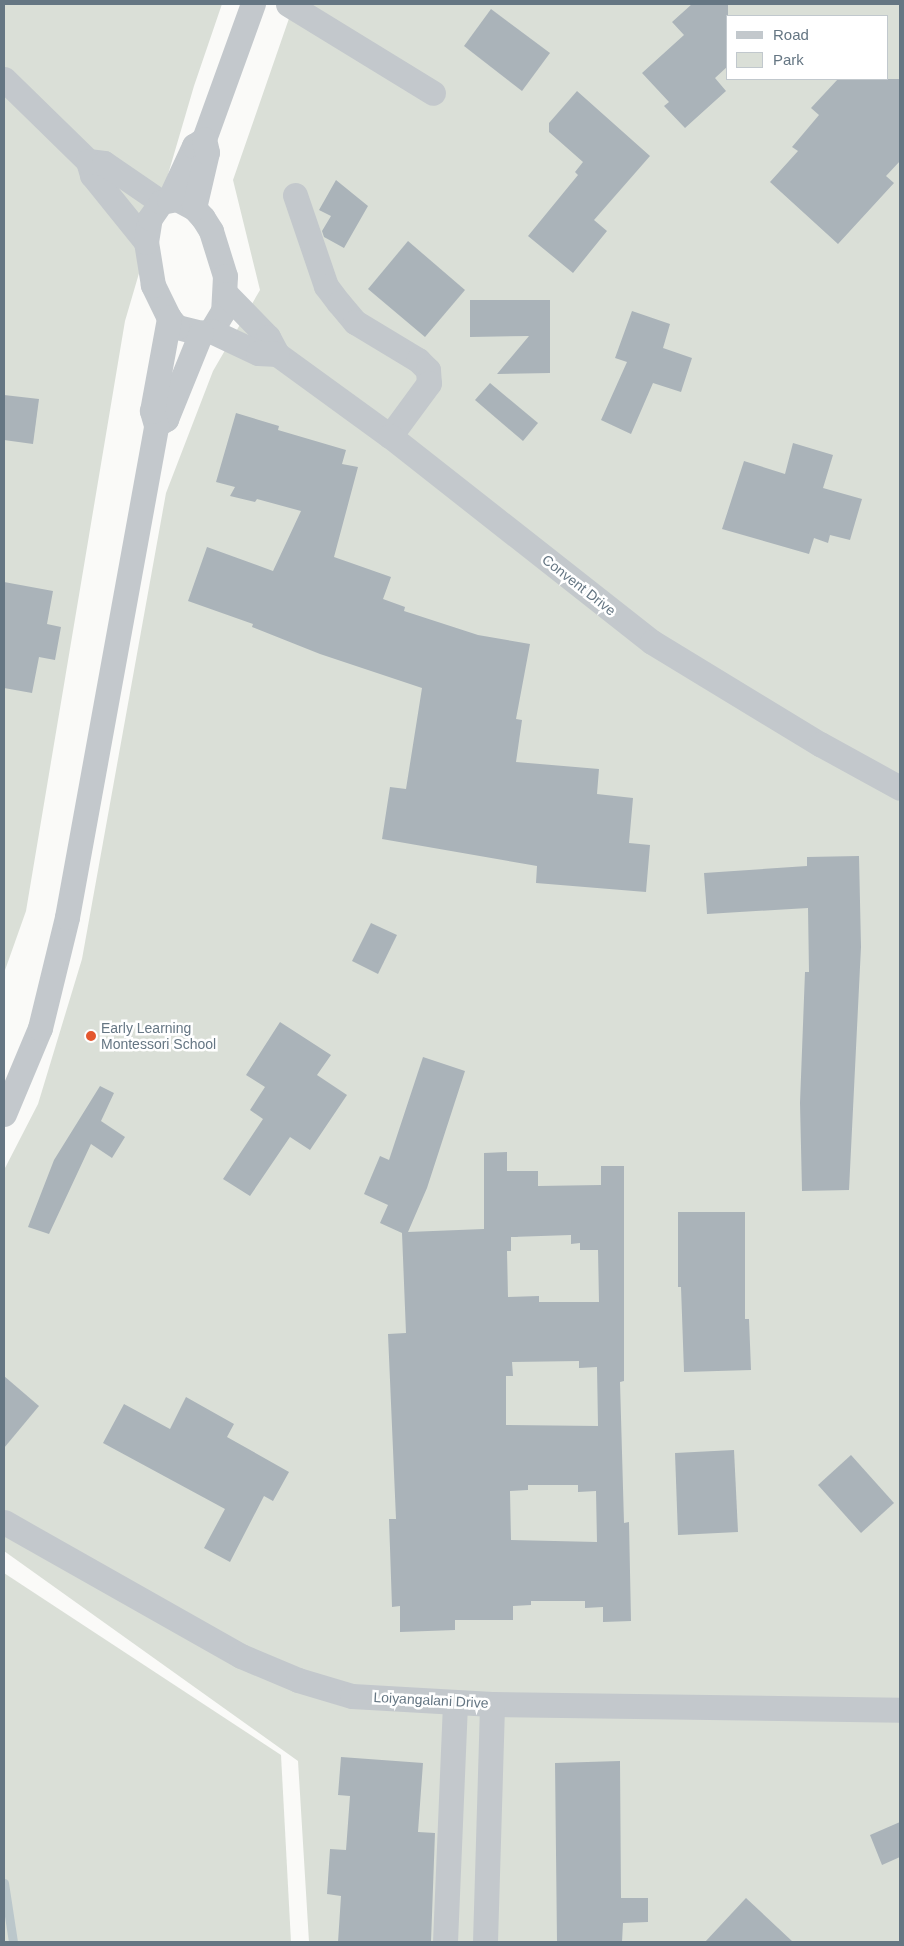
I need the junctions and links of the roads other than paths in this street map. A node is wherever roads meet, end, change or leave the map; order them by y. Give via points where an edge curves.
1 (253, 4) edge
2 (288, 4) edge
3 (4, 79) edge
4 (433, 93) dead end
5 (204, 139) junction
6 (88, 161) junction
7 (296, 196) dead end
8 (165, 201) junction
9 (194, 208) junction
10 (146, 242) junction
11 (226, 294) junction
12 (169, 318) junction
13 (206, 332) junction
14 (277, 354) junction
15 (156, 425) junction
16 (390, 436) junction
17 (900, 788) edge
18 (4, 1114) edge
19 (4, 1522) edge
20 (455, 1702) junction
21 (492, 1704) junction
22 (900, 1710) edge
23 (445, 1942) edge
24 (485, 1942) edge

1 - 5 street
2 - 4 street
3 - 6 street
5 - 8 street via 194,146
5 - 9 street via 207,152
6 - 8 street via 104,163
6 - 10 street via 92,175
7 - 16 street via 326,286 355,322 418,360 428,370 429,384
8 - 9 street via 185,201
8 - 10 street via 153,209
9 - 11 street via 211,231 225,276
10 - 12 street via 153,285
11 - 13 street via 223,311
11 - 14 street, Convent Drive via 268,337
12 - 13 street, Convent Drive via 177,326
12 - 15 street via 152,411
13 - 14 street, Convent Drive via 258,353
13 - 15 street via 166,419
14 - 16 street, Convent Drive
15 - 18 street via 67,917 40,1028
16 - 17 street, Convent Drive via 652,642 820,744
19 - 20 street, Loiyangalani Drive via 241,1656 298,1680 352,1696
20 - 21 street, Loiyangalani Drive
20 - 23 street
21 - 22 street, Loiyangalani Drive
21 - 24 street

